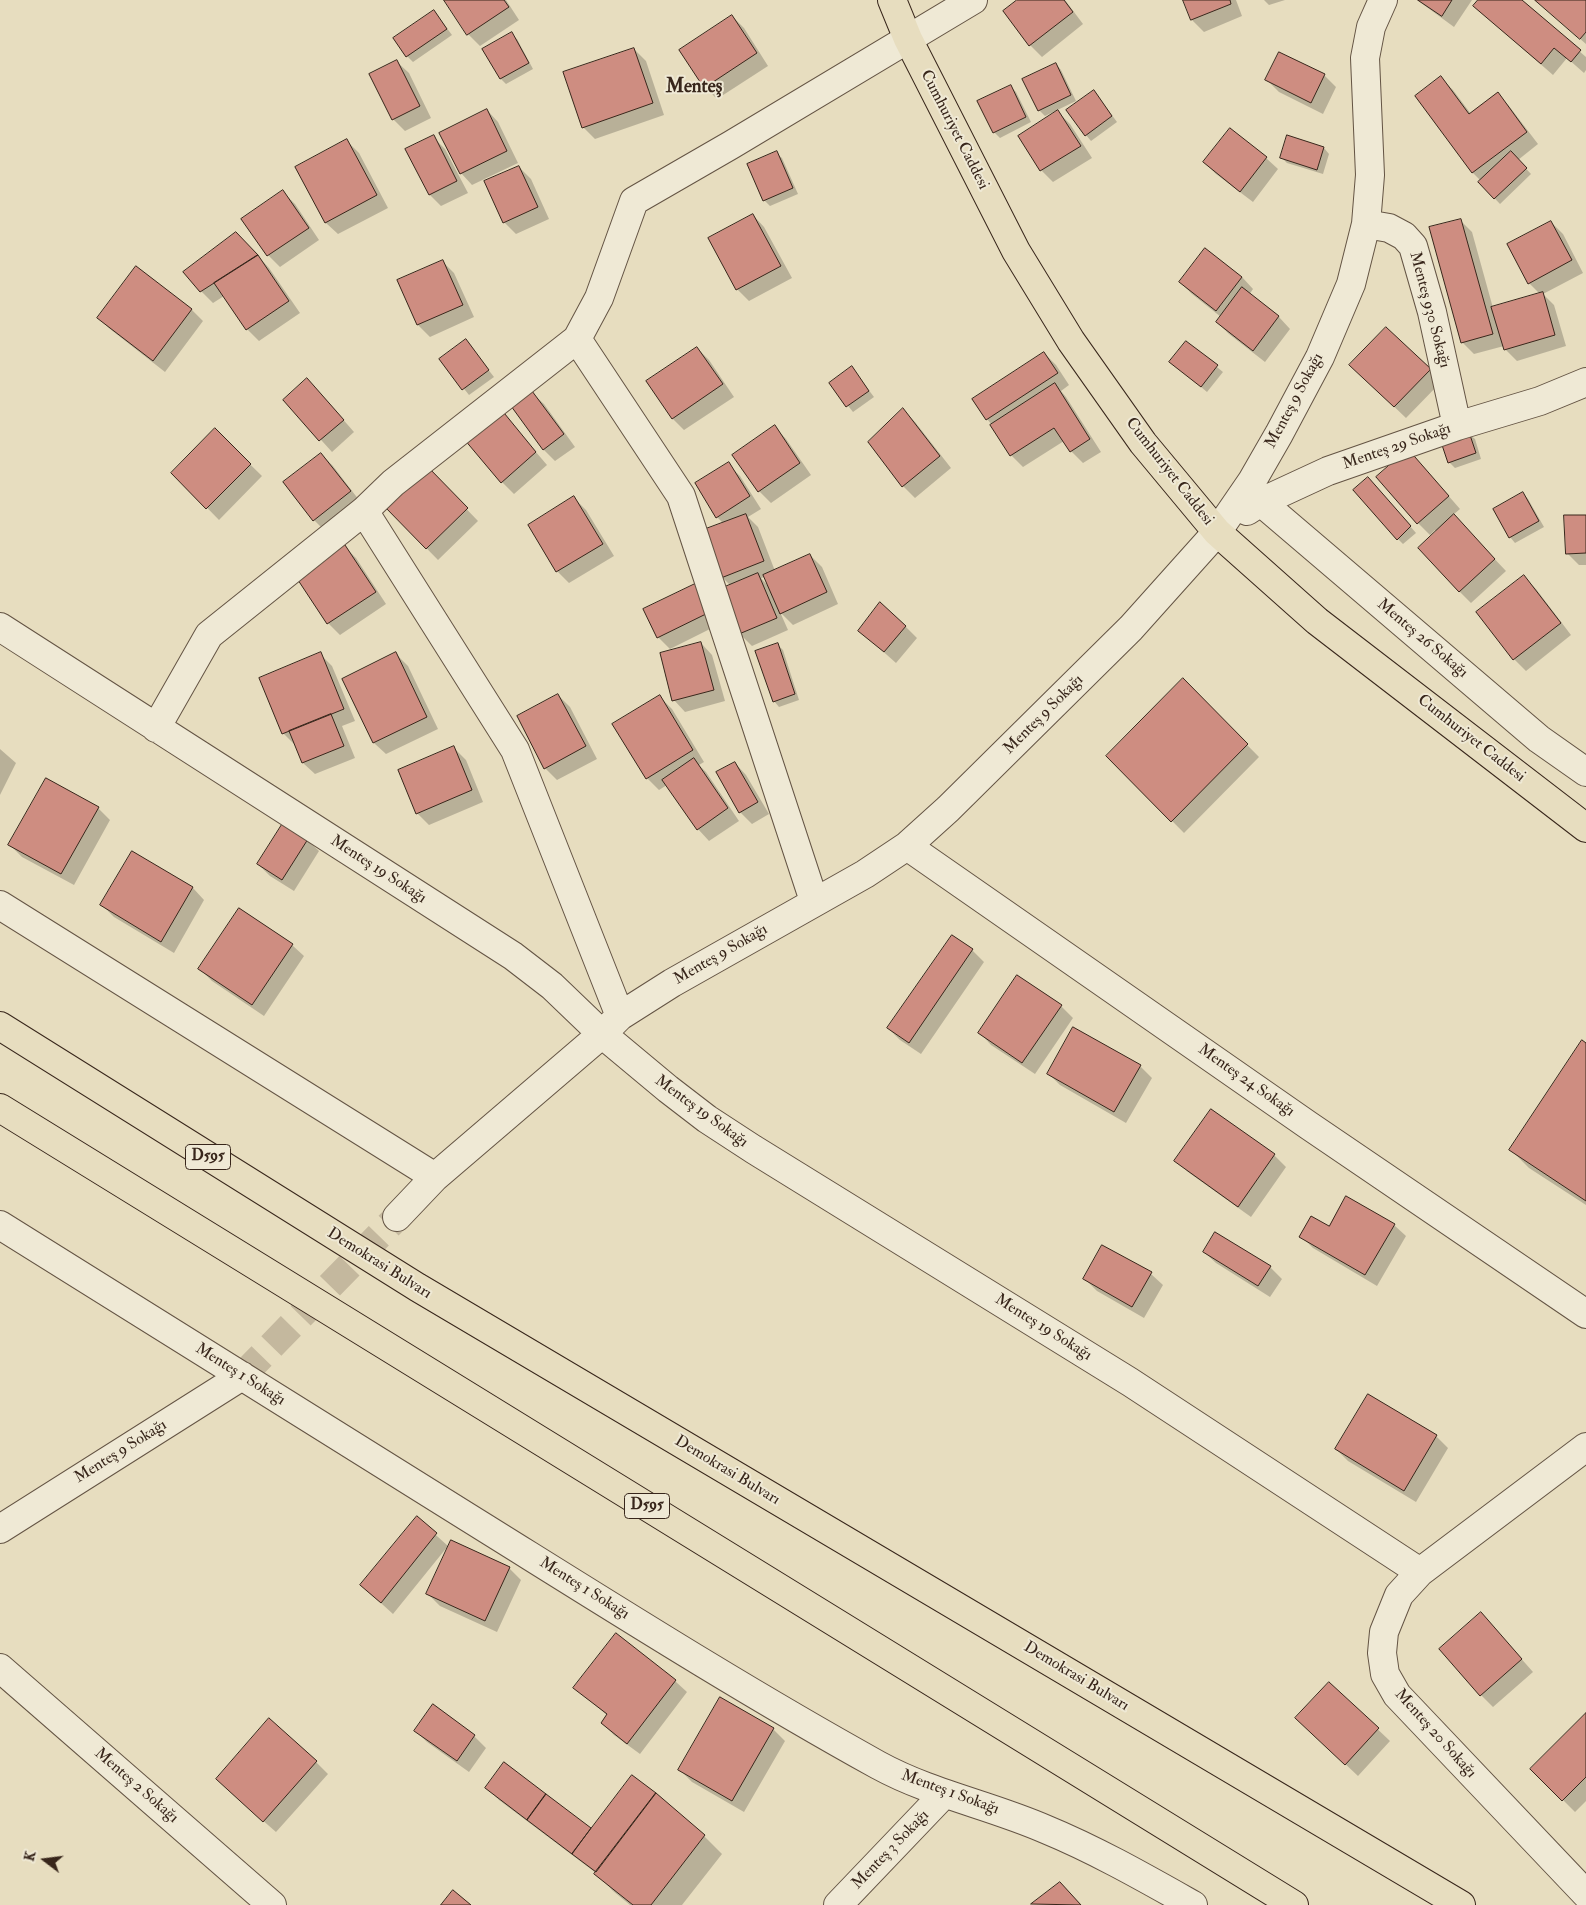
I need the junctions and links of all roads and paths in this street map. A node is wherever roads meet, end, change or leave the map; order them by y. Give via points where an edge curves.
1 (892, 0) edge
2 (973, 0) edge
3 (1383, 0) edge
4 (908, 39) junction
5 (1366, 224) junction
6 (577, 339) junction
7 (1586, 382) edge
8 (1457, 426) junction
9 (1261, 502) junction
10 (364, 511) junction
11 (1217, 532) junction
12 (0, 627) edge
13 (156, 728) junction
14 (1586, 772) edge
15 (1586, 828) edge
16 (907, 846) junction
17 (814, 901) junction
18 (0, 905) edge
19 (611, 1025) junction
20 (0, 1026) edge
21 (0, 1108) edge
22 (435, 1177) junction
23 (397, 1217) tunnel mouth
24 (0, 1225) edge
25 (1586, 1314) edge
26 (242, 1376) junction
27 (1586, 1447) edge
28 (0, 1529) edge
29 (1420, 1572) junction
30 (0, 1668) edge
31 (944, 1794) junction
32 (1586, 1894) edge
33 (272, 1905) edge
34 (838, 1905) edge
35 (1193, 1905) edge
36 (1294, 1905) edge
37 (1461, 1905) edge

1 - 4 main road, Cumhuriyet Caddesi
2 - 4 street
3 - 5 street, Menteş 9 Sokağı via 1371,27 1365,58 1370,175
4 - 6 street via 634,201 600,298
4 - 11 main road, Cumhuriyet Caddesi via 1016,251 1071,341 1143,442
5 - 8 street, Menteş 930 Sokağı via 1388,228 1404,236 1413,246 1432,312
5 - 11 street, Menteş 9 Sokağı via 1350,284 1320,357 1252,481
6 - 10 street via 393,483
6 - 17 street via 681,496
7 - 8 street, Menteş 29 Sokağı via 1540,401
8 - 9 street, Menteş 29 Sokağı via 1328,471
9 - 11 street, Menteş 29 Sokağı
9 - 14 street, Menteş 26 Sokağı via 1539,739
10 - 13 street via 209,635
10 - 19 street via 515,750
11 - 15 main road, Cumhuriyet Caddesi via 1316,621
11 - 16 street, Menteş 9 Sokağı via 1131,628
12 - 13 street, Menteş 19 Sokağı
13 - 19 street, Menteş 19 Sokağı via 513,956
16 - 17 street, Menteş 9 Sokağı via 865,874
16 - 25 street, Menteş 24 Sokağı
17 - 19 street, Menteş 9 Sokağı via 672,983
18 - 22 street
19 - 22 street, Menteş 9 Sokağı
19 - 29 street, Menteş 19 Sokağı via 668,1089 746,1144 1130,1382
20 - 37 main road, Demokrasi Bulvarı / D595 via 417,1287
21 - 36 main road, D595
22 - 23 street, Menteş 9 Sokağı
24 - 26 street, Menteş 1 Sokağı
26 - 28 street, Menteş 9 Sokağı
26 - 31 street, Menteş 1 Sokağı via 752,1693 881,1767
27 - 29 street, Menteş 20 Sokağı
29 - 32 street, Menteş 20 Sokağı via 1399,1594 1384,1632 1385,1674 1396,1695 1419,1721
30 - 33 street, Menteş 2 Sokağı
31 - 34 street, Menteş 3 Sokağı
31 - 35 street, Menteş 1 Sokağı via 1046,1829

